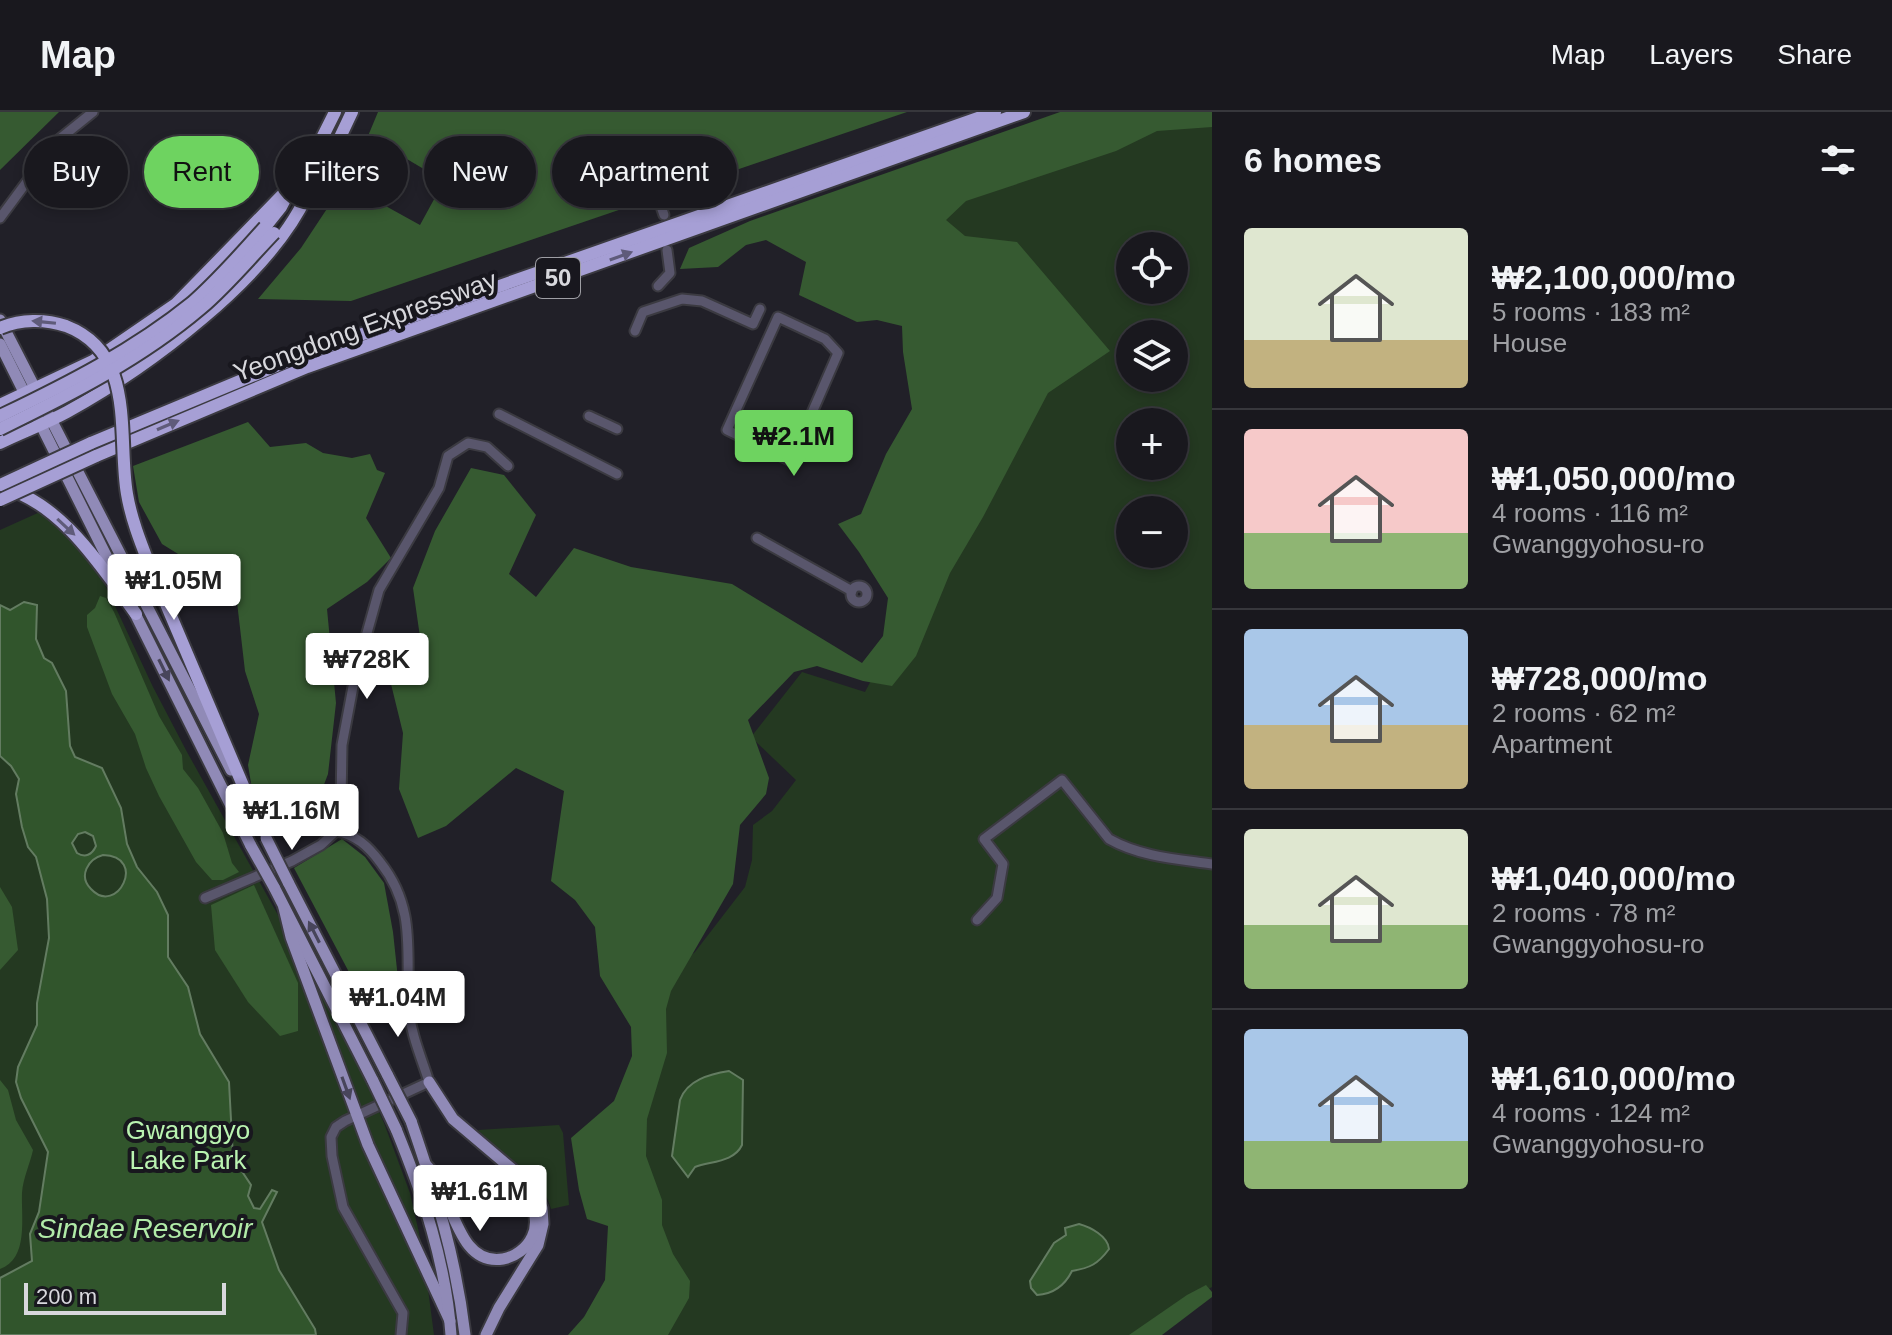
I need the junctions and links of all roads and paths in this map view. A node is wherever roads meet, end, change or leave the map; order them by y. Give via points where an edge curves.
1 (93, 112) edge
2 (335, 112) edge
3 (352, 112) edge
4 (995, 112) edge
5 (1024, 112) edge
6 (323, 136) edge
7 (341, 136) edge
8 (275, 202) edge
9 (281, 208) edge
10 (293, 208) edge
11 (301, 208) edge
12 (662, 208) edge
13 (664, 215) dead end
14 (0, 218) edge
15 (270, 230) junction
16 (667, 250) dead end
17 (658, 286) dead end
18 (760, 309) dead end
19 (778, 317) joint
20 (0, 320) edge
21 (0, 328) edge
22 (635, 331) dead end
23 (0, 344) edge
24 (30, 391) junction
25 (0, 405) edge
26 (499, 414) dead end
27 (0, 416) edge
28 (589, 416) dead end
29 (46, 422) junction
30 (0, 429) edge
31 (617, 429) dead end
32 (0, 443) edge
33 (94, 450) junction
34 (508, 466) dead end
35 (617, 474) dead end
36 (0, 486) edge
37 (0, 500) edge
38 (757, 538) dead end
39 (852, 591) dead end
40 (136, 614) junction
41 (336, 831) junction
42 (263, 833) junction
43 (1212, 864) edge
44 (205, 898) dead end
45 (284, 908) junction
46 (977, 920) dead end
47 (429, 1082) junction
48 (356, 1116) junction
49 (426, 1165) junction
50 (519, 1177) junction
51 (450, 1321) junction
52 (401, 1335) edge
53 (451, 1335) edge
54 (465, 1335) edge
55 (486, 1335) edge

1 - 14 street via 57,141
2 - 6 highway
3 - 7 highway
4 - 33 highway, Yeongdong Expressway / 50 via 300,356
33 -> 5 highway, Yeongdong Expressway / 50 via 307,367
8 - 24 highway via 176,304 93,361
9 - 15 highway
10 - 15 highway
11 - 29 highway via 242,282 206,316 133,370
12 - 13 street
15 - 27 highway, bridge via 192,303 148,335 98,367
15 - 30 highway, bridge via 200,309 153,344 103,377
16 - 17 street via 670,273
18 - 22 street via 753,324 702,301 682,299 643,312
19 - 19 street via 727,430 791,461 838,353 825,339
20 - 24 main road
42 -> 21 highway, bridge via 149,564 127,495 120,394 109,364 86,337 59,324 31,321
23 - 24 main road
24 - 25 highway
24 - 29 main road
26 - 35 street
28 - 31 street
29 - 32 highway
29 - 40 main road
29 - 42 main road
33 - 36 highway, Yeongdong Expressway / 50, bridge
33 - 37 highway, Yeongdong Expressway / 50, bridge
34 - 41 street via 487,447 468,443 448,456 439,488 379,590 342,745
36 -> 40 highway via 70,530
38 - 39 street
40 -> 45 main road, bridge
41 - 44 street via 302,856
41 - 47 street via 352,834 370,849 401,900 408,927 409,1011
49 -> 42 main road, bridge via 411,1121
43 - 46 street via 1158,856 1109,839 1062,780 984,839 1003,864 997,898
45 -> 48 main road
45 - 51 main road, bridge via 396,1129 426,1209
47 - 48 street
47 - 50 main road via 453,1119
48 - 51 main road
48 - 52 street via 336,1127 332,1156 343,1207 403,1313
49 - 50 main road via 436,1175 464,1241 492,1259 516,1254 532,1239 534,1207
49 - 54 main road via 448,1236
50 - 55 main road via 538,1197 543,1224 538,1245
51 - 53 main road

